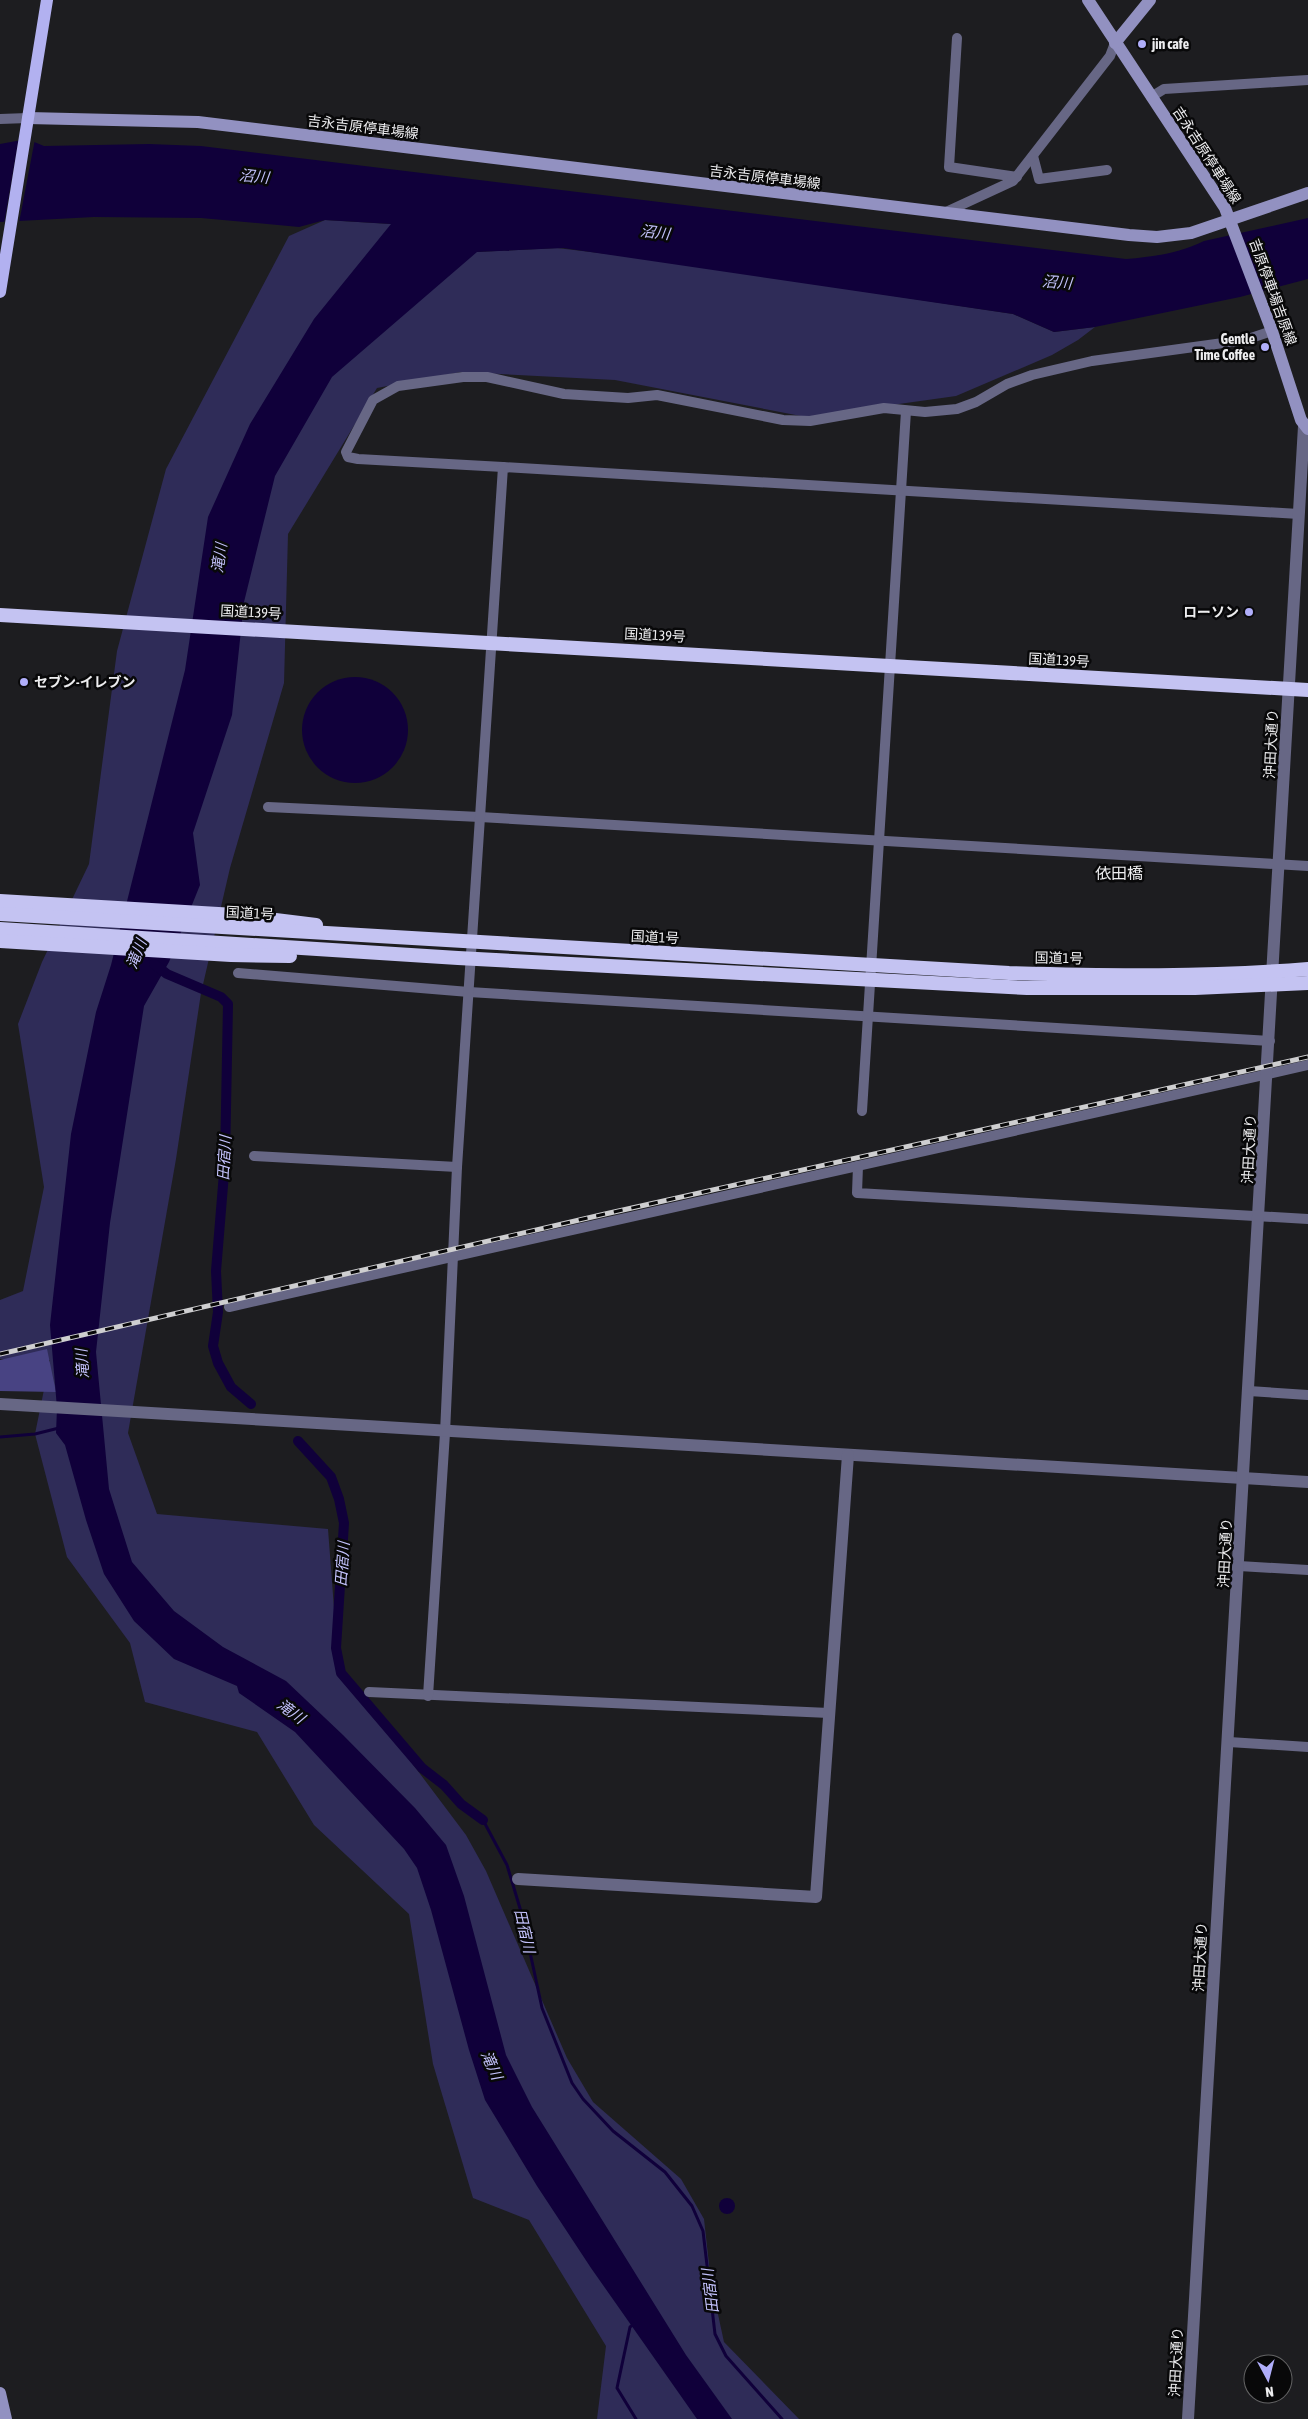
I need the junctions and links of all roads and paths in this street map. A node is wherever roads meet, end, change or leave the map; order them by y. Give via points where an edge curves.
1 (47, 0) edge
2 (1088, 0) edge
3 (1150, 0) edge
4 (957, 38) dead end
5 (1115, 43) junction
6 (1308, 80) edge
7 (1151, 97) junction
8 (0, 119) edge
9 (28, 121) junction
10 (1033, 156) junction
11 (1107, 170) dead end
12 (1017, 177) junction
13 (1308, 193) edge
14 (946, 212) junction
15 (1233, 225) junction
16 (0, 292) edge
17 (1272, 331) junction
18 (906, 411) junction
19 (1306, 428) edge
20 (502, 467) junction
21 (901, 490) junction
22 (1299, 514) junction
23 (0, 615) edge
24 (491, 642) junction
25 (890, 665) junction
26 (1289, 688) junction
27 (1308, 690) edge
28 (268, 807) dead end
29 (480, 817) junction
30 (878, 840) junction
31 (1280, 864) junction
32 (1308, 866) edge
33 (4, 900) edge
34 (0, 914) edge
35 (0, 929) edge
36 (457, 942) junction
37 (3, 943) edge
38 (458, 958) junction
39 (1308, 969) edge
40 (238, 973) dead end
41 (1308, 983) edge
42 (469, 992) junction
43 (867, 1016) junction
44 (1270, 1041) junction
45 (1308, 1065) edge
46 (1268, 1075) junction
47 (862, 1111) dead end
48 (254, 1156) dead end
49 (858, 1166) junction
50 (457, 1167) junction
51 (1260, 1216) junction
52 (1308, 1219) edge
53 (453, 1257) junction
54 (229, 1307) dead end
55 (1249, 1391) junction
56 (1308, 1395) edge
57 (0, 1404) edge
58 (444, 1433) junction
59 (848, 1455) junction
60 (1244, 1478) junction
61 (1308, 1482) edge
62 (1239, 1566) junction
63 (1308, 1570) edge
64 (369, 1692) dead end
65 (428, 1696) junction
66 (829, 1713) junction
67 (1229, 1742) junction
68 (1308, 1747) edge
69 (518, 1879) dead end
70 (0, 2393) edge
71 (6, 2419) edge
72 (1188, 2419) edge

1 - 9 main road
2 - 5 main road, 吉永吉原停車場線
3 - 5 main road
4 - 12 street via 949,167
5 - 7 main road, 吉永吉原停車場線
5 - 10 street via 1110,56
6 - 7 street via 1164,89
7 - 15 main road, 吉永吉原停車場線 via 1219,198
8 - 9 street
9 - 14 main road, 吉永吉原停車場線 via 198,122
9 - 16 main road
10 - 11 street via 1039,179
10 - 12 street
12 - 14 street
13 - 15 main road
14 - 15 main road, 吉永吉原停車場線 via 1129,235 1191,233
15 - 17 main road, 吉原停車場吉原線
17 - 18 street via 1246,340 1092,361 1032,375 957,409
17 - 19 main road, 吉原停車場吉原線
18 - 20 street via 884,408 828,419 783,420 658,396 628,398 564,394 487,378 463,377 398,386 373,400 346,452 348,457 358,459
18 - 21 street
19 - 22 street, 沖田大通り
20 - 21 street
20 - 24 street
21 - 22 street
21 - 25 street
22 - 26 street, 沖田大通り
23 - 24 highway, 国道139号
24 - 25 highway, 国道139号
24 - 29 street
25 - 26 highway, 国道139号
25 - 30 street
26 - 27 highway, 国道139号
26 - 31 street, 沖田大通り
28 - 29 street
29 - 30 street
29 - 42 street
30 - 31 street
30 - 43 street
31 - 32 street
31 - 44 street, 沖田大通り
33 - 36 highway via 235,915
34 - 36 highway, 国道1号
35 - 38 highway
36 - 39 highway, 国道1号 via 1070,975
37 - 38 highway via 231,955
38 - 41 highway via 1027,988 1195,988
40 - 42 street
42 - 43 street
42 - 50 street
43 - 44 street
43 - 47 street
44 - 46 street, 沖田大通り
45 - 46 street
46 - 49 street
46 - 51 street, 沖田大通り
48 - 50 street
49 - 51 street via 857,1193
49 - 53 street
50 - 53 street
51 - 52 street
51 - 55 street, 沖田大通り
53 - 54 street
53 - 58 street
55 - 56 street
55 - 60 street, 沖田大通り
57 - 58 street
58 - 59 street
58 - 65 street
59 - 60 street
59 - 66 street
60 - 61 street
60 - 62 street, 沖田大通り
62 - 63 street
62 - 67 street, 沖田大通り
64 - 65 street
65 - 66 street
66 - 69 street via 816,1897
67 - 68 street
67 - 72 street, 沖田大通り
70 - 71 main road

